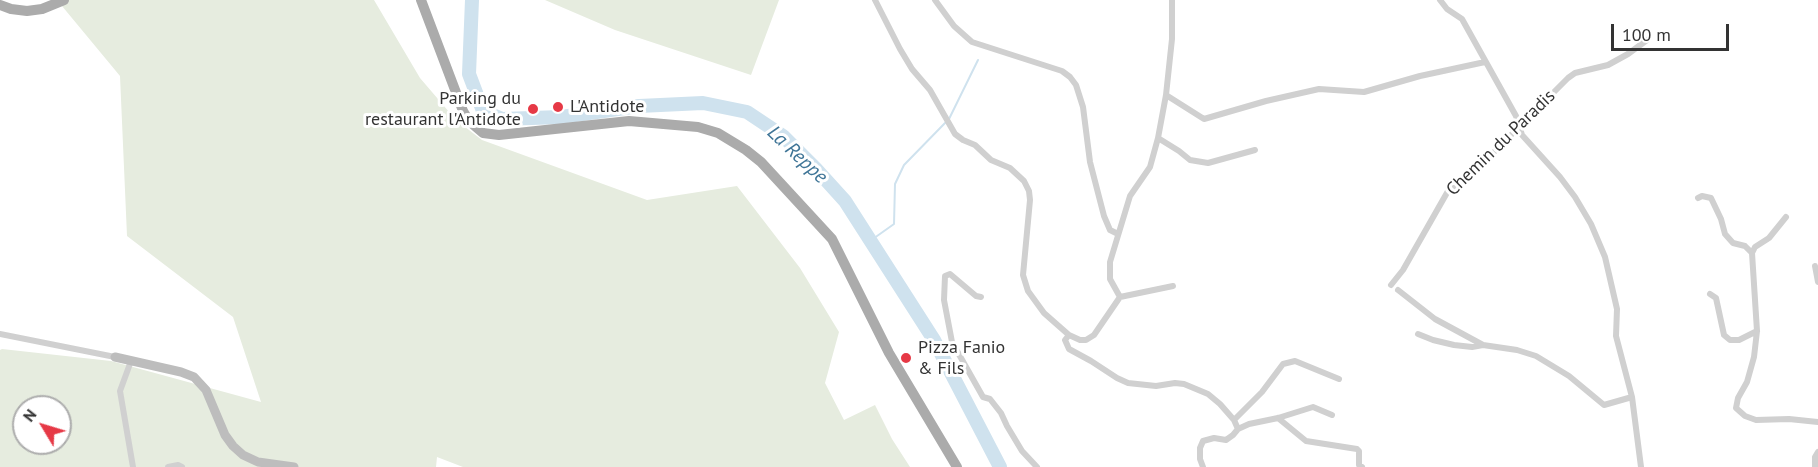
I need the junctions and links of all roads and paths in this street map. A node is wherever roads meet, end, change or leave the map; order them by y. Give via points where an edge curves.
1 (64, 0) edge
2 (421, 0) edge
3 (875, 0) edge
4 (935, 0) edge
5 (1172, 0) edge
6 (1440, 0) edge
7 (0, 5) edge
8 (1647, 40) dead end
9 (1485, 62) junction
10 (1166, 95) junction
11 (1518, 126) junction
12 (1158, 138) junction
13 (1256, 150) dead end
14 (1698, 198) dead end
15 (1786, 217) dead end
16 (1118, 234) junction
17 (1752, 253) junction
18 (1815, 266) dead end
19 (1818, 282) edge
20 (1391, 285) dead end
21 (1173, 286) dead end
22 (1398, 290) dead end
23 (1710, 294) dead end
24 (981, 297) dead end
25 (1120, 297) junction
26 (1757, 331) junction
27 (0, 334) edge
28 (1418, 334) dead end
29 (1069, 335) junction
30 (1483, 345) junction
31 (115, 357) joint
32 (131, 361) junction
33 (1339, 379) dead end
34 (1632, 398) junction
35 (1332, 416) dead end
36 (1278, 418) junction
37 (1234, 420) junction
38 (1818, 422) edge
39 (1238, 429) junction
40 (1818, 452) edge
41 (132, 467) edge
42 (168, 467) edge
43 (182, 467) edge
44 (294, 467) edge
45 (957, 467) edge
46 (1037, 467) edge
47 (1203, 467) edge
48 (1362, 467) edge
49 (1641, 467) edge
50 (1815, 467) edge

1 - 7 main road via 27,11
2 - 45 main road via 460,105 469,121 483,133 499,135 629,121 698,127 718,133 761,162 832,239 884,345
3 - 29 street via 912,69 930,90 956,134 1024,181 1030,200 1023,275 1028,291 1044,313
4 - 16 street via 972,42 1062,71 1077,85 1104,216 1110,230
5 - 10 street
6 - 9 street via 1462,19
8 - 11 street, Chemin du Paradis via 1608,65 1575,73
9 - 10 street via 1364,92 1319,89 1204,119
9 - 11 street
10 - 12 street
11 - 20 street, Chemin du Paradis via 1478,168 1448,190
11 - 34 street via 1575,197 1605,257 1617,309 1616,336
12 - 13 street via 1190,160 1208,163
12 - 16 street via 1150,167 1131,196
14 - 17 street via 1710,198 1725,234
15 - 17 street
16 - 25 street via 1110,279
17 - 26 street
18 - 19 street
21 - 25 street
22 - 30 street via 1435,319
23 - 26 street via 1716,298 1724,335 1730,340
24 - 46 street via 950,274 945,276 944,300 952,342 983,397 990,399 1001,413 1022,451
25 - 29 street via 1094,335 1086,340
26 - 38 street via 1755,357 1736,408 1756,420
27 - 31 street
28 - 30 street via 1454,345
29 - 37 street via 1066,346 1117,378 1156,387 1184,384 1213,398
30 - 34 street via 1536,356 1569,376 1604,405
31 - 32 street
32 - 41 street via 120,391
32 - 44 street via 194,377 206,390 225,435 243,455 258,462
33 - 37 street via 1295,361 1283,364
34 - 49 street
35 - 36 street via 1313,406
36 - 39 street
36 - 48 street via 1306,441 1357,449
37 - 39 street
39 - 47 street via 1226,440 1203,441
40 - 50 street
42 - 43 street

